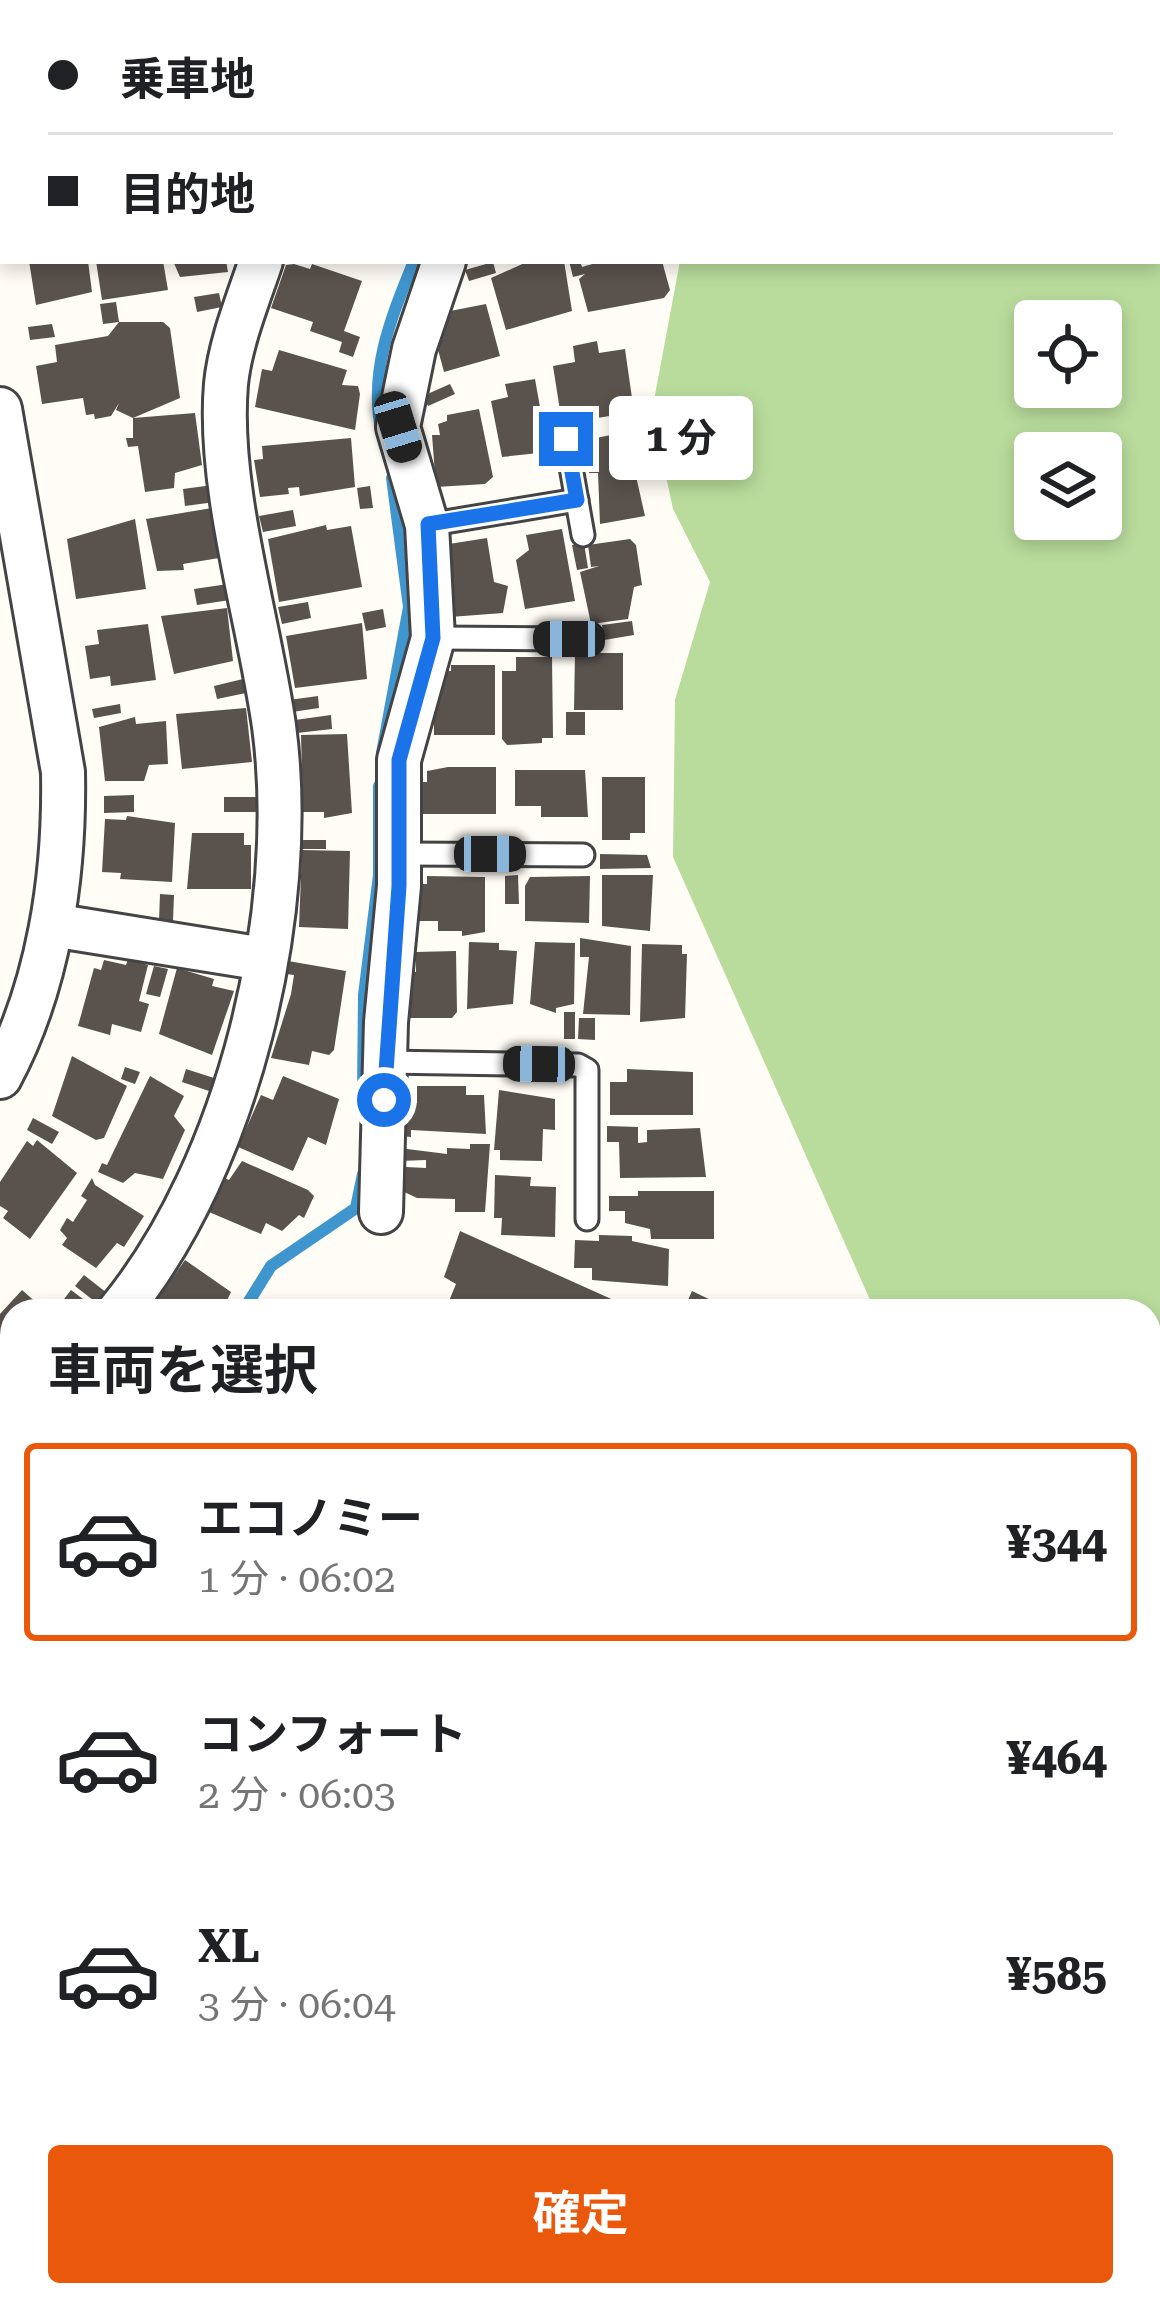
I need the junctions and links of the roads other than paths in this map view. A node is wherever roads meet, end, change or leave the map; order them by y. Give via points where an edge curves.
1 (260, 264) edge
2 (443, 264) edge
3 (2, 436) edge
4 (566, 439) dead end
5 (577, 500) junction
6 (428, 524) junction
7 (583, 535) dead end
8 (433, 638) junction
9 (569, 639) dead end
10 (398, 854) junction
11 (583, 855) dead end
12 (52, 925) junction
13 (264, 959) junction
14 (385, 1062) junction
15 (0, 1077) edge
16 (381, 1212) dead end
17 (586, 1219) dead end
18 (126, 1299) edge

1 - 13 street via 226,380 225,439 281,808
2 - 6 street via 398,427
3 - 12 street via 63,772
4 - 5 lane
5 - 6 lane
5 - 7 lane
6 - 8 street
8 - 9 lane
8 - 10 street via 399,760
10 - 11 lane
10 - 14 street
12 - 13 street
12 - 15 street
13 - 18 street via 254,1035 228,1111 187,1200
14 - 16 street
14 - 17 lane via 587,1070

